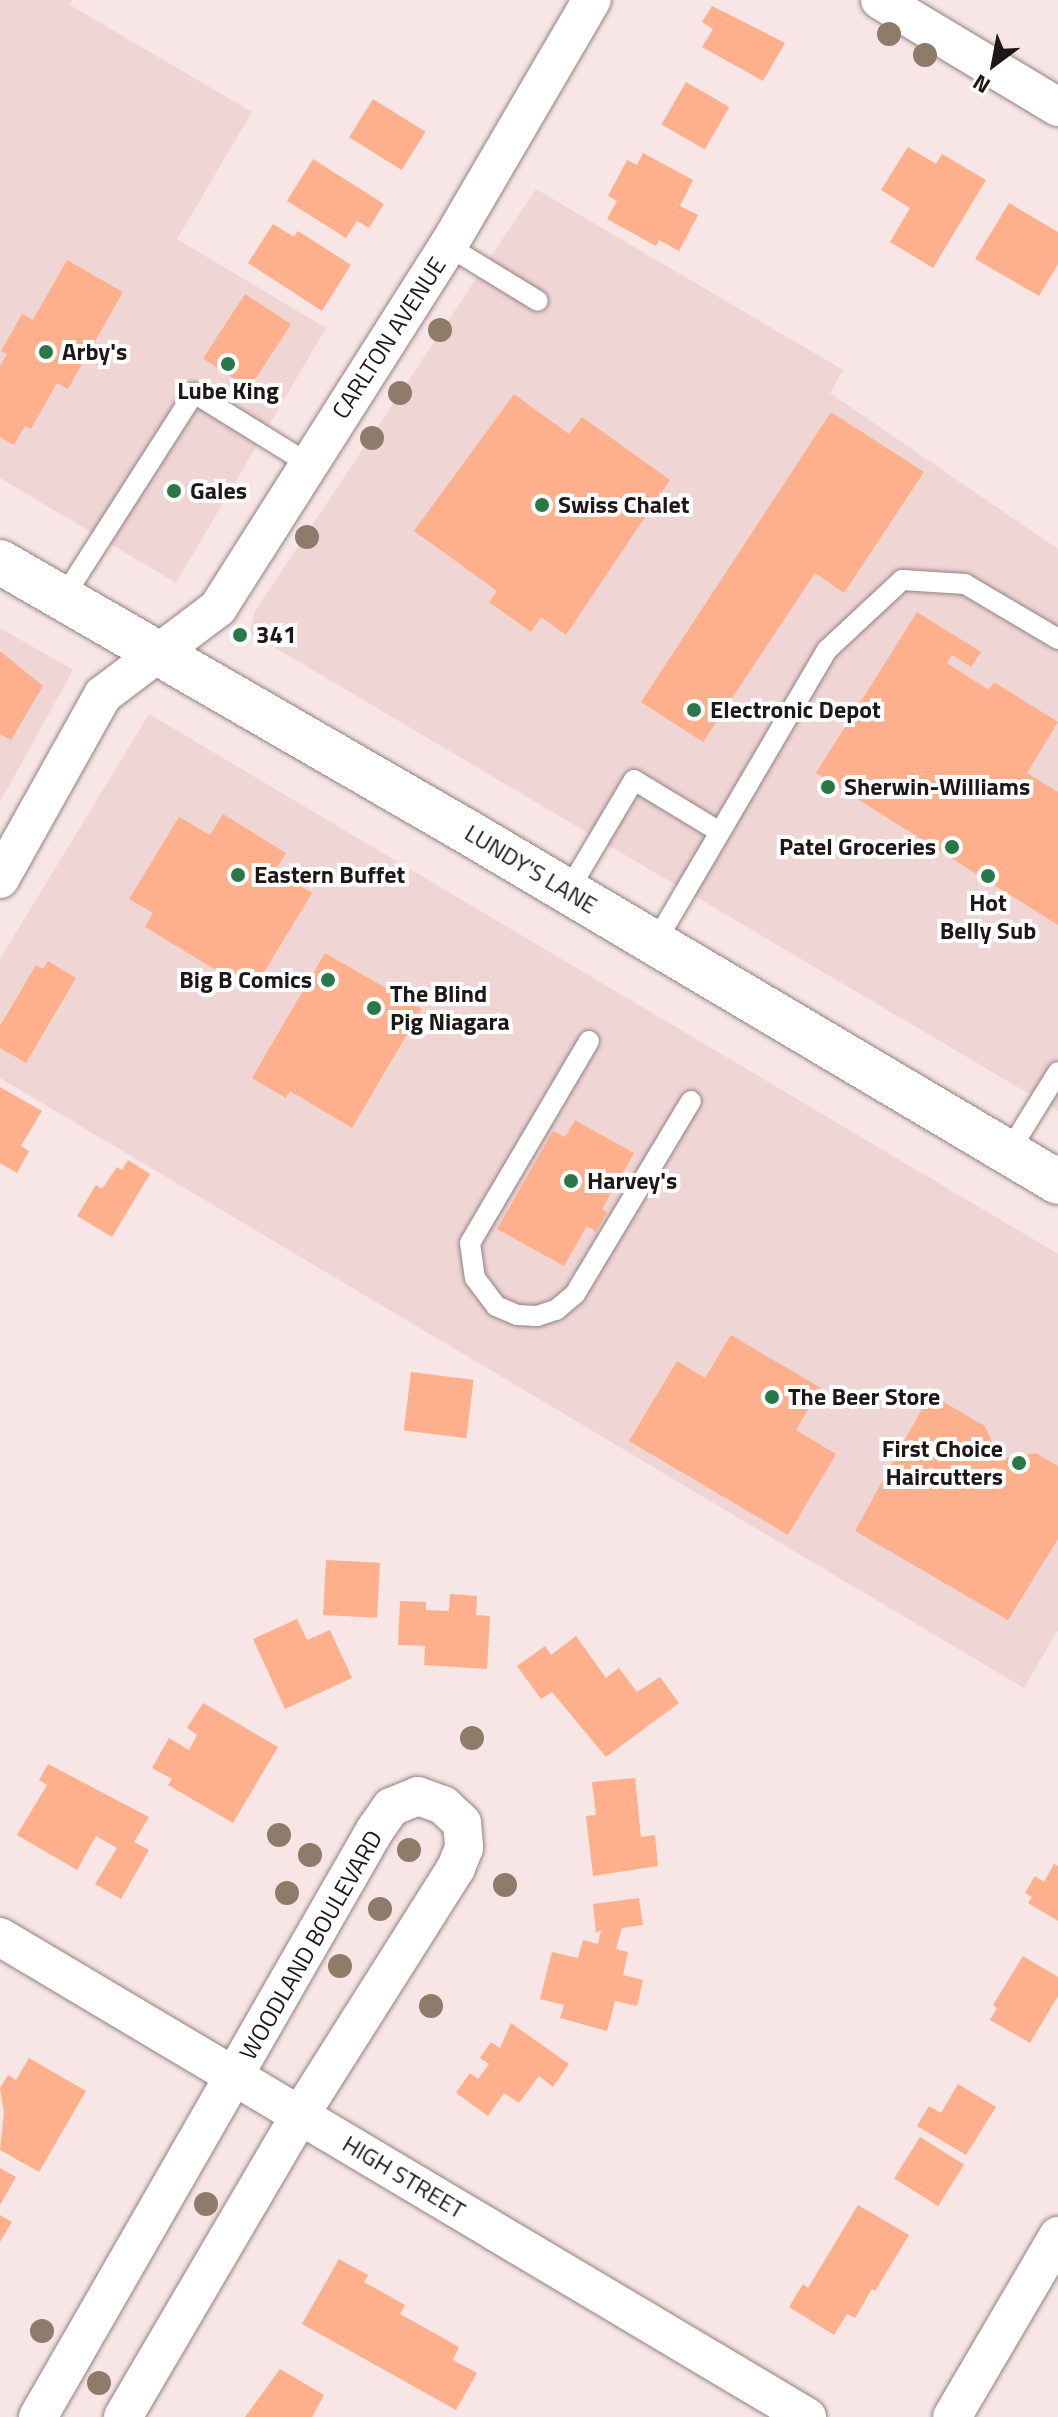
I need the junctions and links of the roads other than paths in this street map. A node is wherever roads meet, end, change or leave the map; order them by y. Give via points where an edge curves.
1 (592, 0) edge
2 (880, 0) edge
3 (1058, 107) edge
4 (448, 246) junction
5 (538, 301) dead end
6 (309, 464) junction
7 (0, 562) edge
8 (63, 598) junction
9 (1058, 639) edge
10 (158, 653) junction
11 (720, 832) junction
12 (0, 879) edge
13 (568, 891) junction
14 (655, 943) junction
15 (589, 1041) dead end
16 (1058, 1072) edge
17 (691, 1101) dead end
18 (1008, 1153) junction
19 (1058, 1182) edge
20 (0, 1937) edge
21 (236, 2077) junction
22 (300, 2115) junction
23 (1058, 2236) edge
24 (38, 2417) edge
25 (123, 2417) edge
26 (807, 2417) edge
27 (952, 2417) edge

1 - 4 street, CARLTON AVENUE
2 - 3 street
4 - 5 lane
4 - 6 street, CARLTON AVENUE
6 - 8 lane via 194,393
6 - 10 street, CARLTON AVENUE via 218,608
7 - 8 main road, LUNDY'S LANE
8 - 10 main road, LUNDY'S LANE
9 - 11 lane via 965,584 902,580 827,650
10 - 12 street, CARLTON AVENUE via 103,695
10 - 13 main road, LUNDY'S LANE
11 - 13 lane via 634,780
11 - 14 lane
13 - 14 main road, LUNDY'S LANE
14 - 18 main road, LUNDY'S LANE
15 - 17 lane via 470,1243 475,1278 496,1306 537,1316 556,1310 575,1294
16 - 18 lane
18 - 19 main road, LUNDY'S LANE
20 - 21 street, HIGH STREET
21 - 22 street, HIGH STREET
21 - 22 street, WOODLAND BOULEVARD via 391,1807 418,1796 443,1805 462,1823 464,1848 456,1868
21 - 24 street, WOODLAND BOULEVARD
22 - 25 street, WOODLAND BOULEVARD
22 - 26 street, HIGH STREET
23 - 27 street

